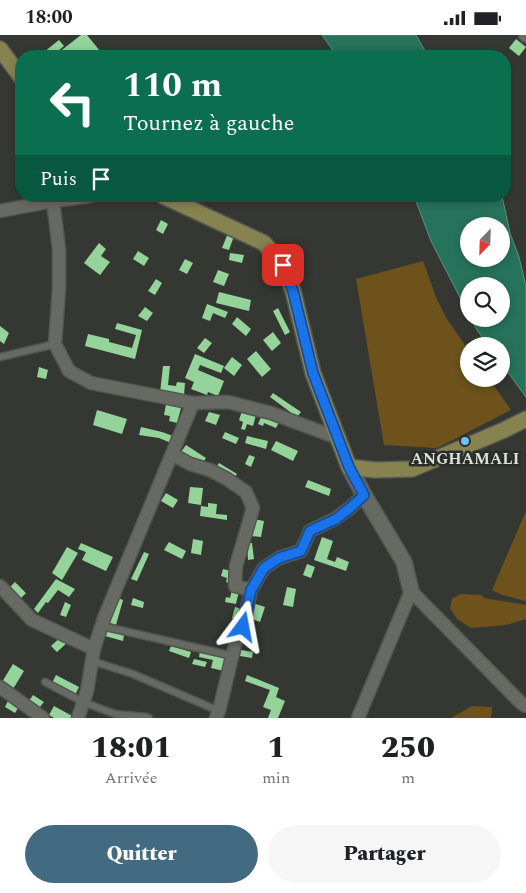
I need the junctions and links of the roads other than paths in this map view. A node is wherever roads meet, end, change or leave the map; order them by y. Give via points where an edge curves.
1 (0, 49) edge
2 (15, 69) edge
3 (48, 202) edge
4 (53, 202) edge
5 (176, 202) edge
6 (0, 211) edge
7 (54, 344) junction
8 (0, 357) edge
9 (193, 403) junction
10 (526, 419) edge
11 (338, 438) junction
12 (172, 454) junction
13 (349, 467) junction
14 (364, 495) junction
15 (0, 586) edge
16 (251, 590) junction
17 (411, 591) junction
18 (102, 625) junction
19 (93, 655) junction
20 (232, 656) junction
21 (45, 682) dead end
22 (0, 687) edge
23 (83, 702) junction
24 (526, 706) edge
25 (218, 714) edge
26 (43, 718) edge
27 (78, 718) edge
28 (149, 718) edge
29 (358, 718) edge

1 - 2 main road
3 - 6 street
4 - 7 street via 59,249
5 - 11 main road via 264,243 283,265 293,291 313,373
7 - 8 lane
7 - 9 street via 69,371 91,383
9 - 11 street via 228,402 271,413
9 - 12 street
10 - 13 main road via 412,469
11 - 13 main road
12 - 16 street via 210,470 246,492 253,508 236,566 235,586
12 - 18 street
13 - 14 street
14 - 16 street via 336,519 310,531 301,551 279,558 264,568
14 - 17 street via 404,562
15 - 19 street via 32,620
16 - 20 street via 243,627 238,632
17 - 24 street
17 - 29 street
18 - 19 street
18 - 20 lane
19 - 23 street
19 - 25 lane
20 - 25 street
21 - 23 lane
22 - 26 street
23 - 27 street
23 - 28 lane via 114,714

